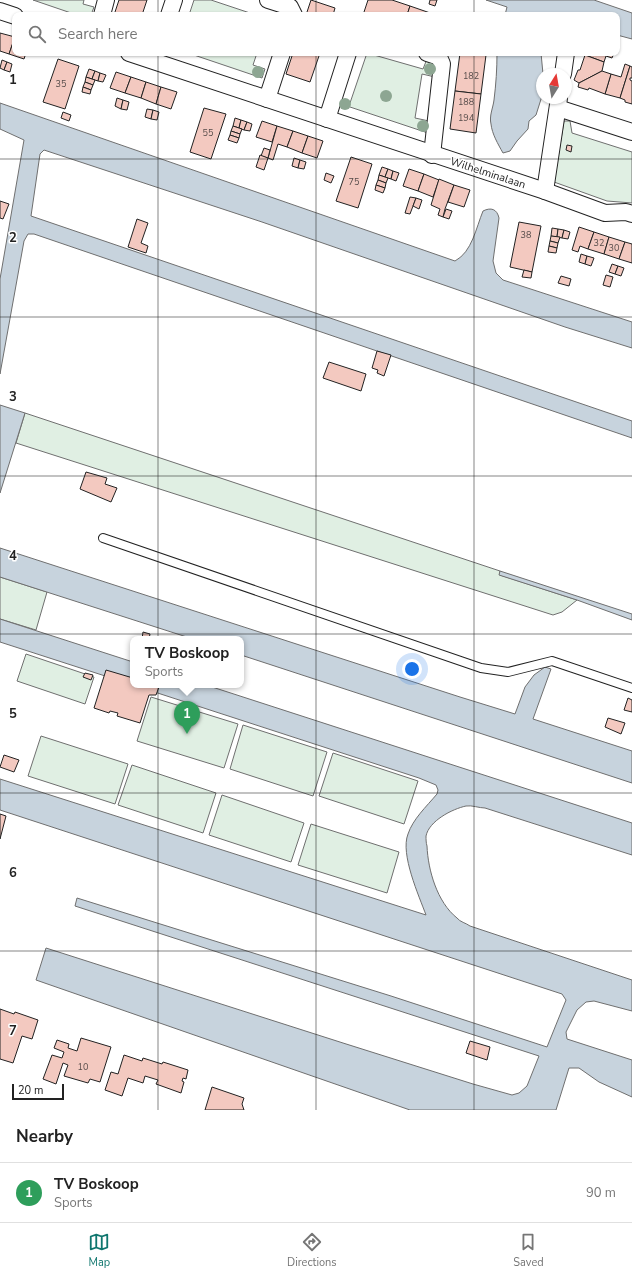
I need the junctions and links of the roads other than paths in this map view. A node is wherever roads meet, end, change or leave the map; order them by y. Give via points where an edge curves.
1 (106, 0) edge
2 (174, 0) edge
3 (268, 0) edge
4 (0, 11) edge
5 (103, 12) edge
6 (170, 12) edge
7 (292, 12) edge
8 (12, 15) edge
9 (281, 56) edge
10 (347, 56) edge
11 (435, 56) edge
12 (566, 56) edge
13 (156, 57) edge
14 (564, 68) edge
15 (267, 98) junction
16 (559, 104) edge
17 (562, 104) edge
18 (327, 119) junction
19 (632, 132) edge
20 (432, 155) junction
21 (545, 191) junction
22 (632, 214) edge
23 (103, 538) dead end
24 (632, 688) edge

1 - 5 street
2 - 6 street
3 - 7 street via 290,7
4 - 8 street
9 - 15 street
10 - 18 street
11 - 20 street via 442,64
12 - 14 street
13 - 15 street, Wilhelminalaan
15 - 18 street, Wilhelminalaan
16 - 21 street
17 - 19 street
18 - 20 street, Wilhelminalaan
20 - 21 street, Wilhelminalaan
21 - 22 street, Wilhelminalaan via 605,213
23 - 24 lane via 481,668 508,672 552,661

